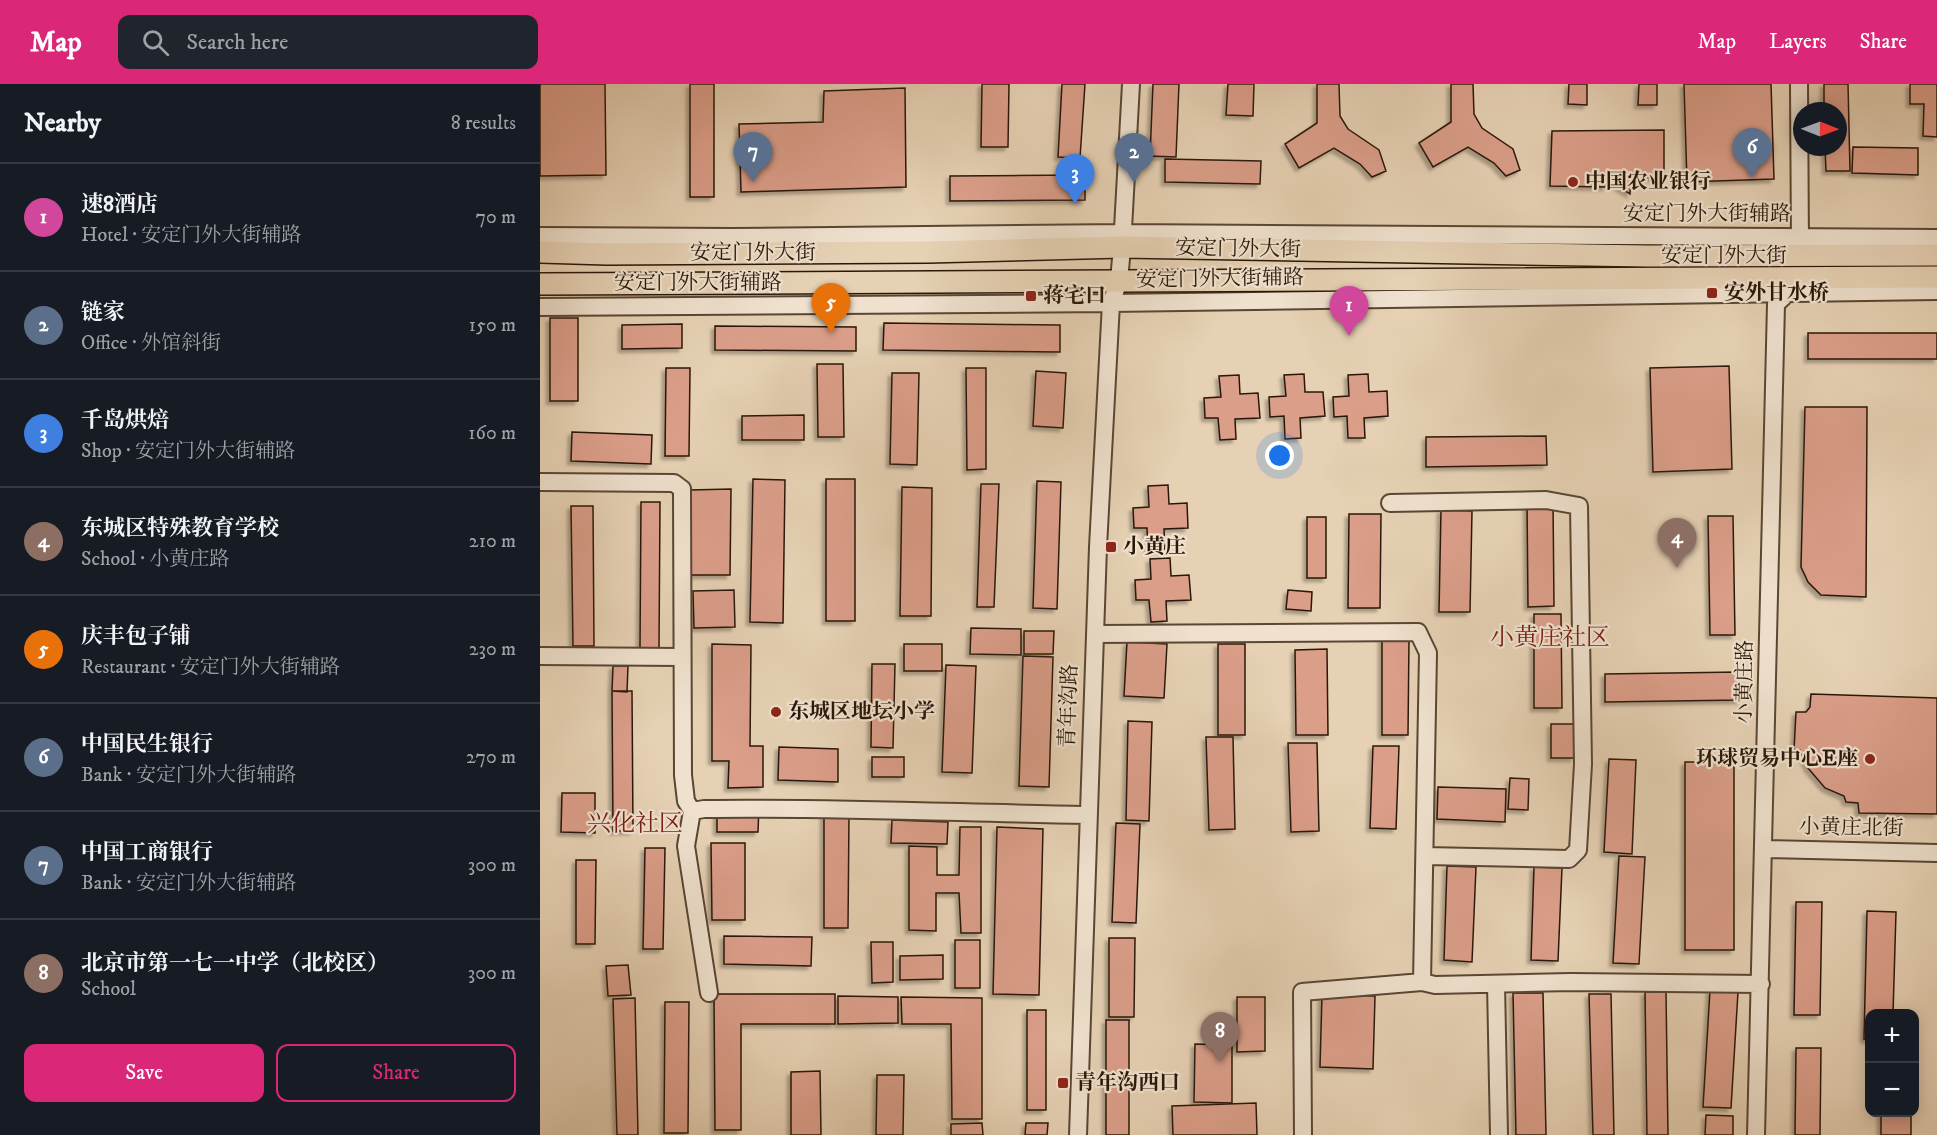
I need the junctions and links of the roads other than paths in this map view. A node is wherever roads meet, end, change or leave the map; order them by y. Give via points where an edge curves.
1 (1131, 84) edge
2 (1799, 84) edge
3 (540, 236) edge
4 (1937, 238) edge
5 (1123, 240) junction
6 (1800, 247) junction
7 (540, 252) edge
8 (1937, 255) edge
9 (1937, 277) edge
10 (1119, 281) junction
11 (988, 282) junction
12 (540, 284) edge
13 (1796, 284) junction
14 (1937, 291) edge
15 (1014, 303) junction
16 (1111, 303) junction
17 (540, 307) edge
18 (540, 482) edge
19 (1390, 503) dead end
20 (1095, 634) junction
21 (540, 656) edge
22 (682, 657) junction
23 (692, 812) junction
24 (1088, 815) junction
25 (1764, 849) junction
26 (1937, 853) edge
27 (1425, 856) junction
28 (1422, 982) junction
29 (1496, 984) junction
30 (1761, 984) junction
31 (710, 993) dead end
32 (1078, 1135) edge
33 (1303, 1135) edge
34 (1499, 1135) edge
35 (1756, 1135) edge

1 - 5 street, 青年沟路
2 - 6 street
3 - 5 street
4 - 6 street, 安定门外大街辅路
5 - 6 main road, 安定门外大街 via 1636,256
5 - 7 main road, 安定门外大街 via 928,252
5 - 10 street, 青年沟路
6 - 8 main road, 安定门外大街
9 - 13 main road, 安定门外大街
10 - 11 main road, 安定门外大街
10 - 13 main road, 安定门外大街
10 - 16 street, 青年沟路
11 - 12 main road, 安定门外大街
11 - 15 street
13 - 14 street, 安定门外大街辅路
13 - 16 street, 安定门外大街辅路
13 - 25 street, 小黄庄路 via 1776,304
15 - 16 street, 安定门外大街辅路
15 - 17 street, 安定门外大街辅路
16 - 20 street, 青年沟路
18 - 22 street via 674,483 682,489
19 - 27 street via 1546,500 1579,506 1584,764 1578,850 1569,859
20 - 24 street, 青年沟路
20 - 27 street via 1418,632 1428,653
21 - 22 street
22 - 23 street via 683,775 686,801
23 - 24 street via 816,807
23 - 31 street via 686,846
24 - 32 street, 青年沟路
25 - 26 street, 小黄庄北街
25 - 30 street, 小黄庄路
27 - 28 street
28 - 29 street
28 - 33 street via 1302,992
29 - 30 street
29 - 34 street
30 - 35 street, 小黄庄路

